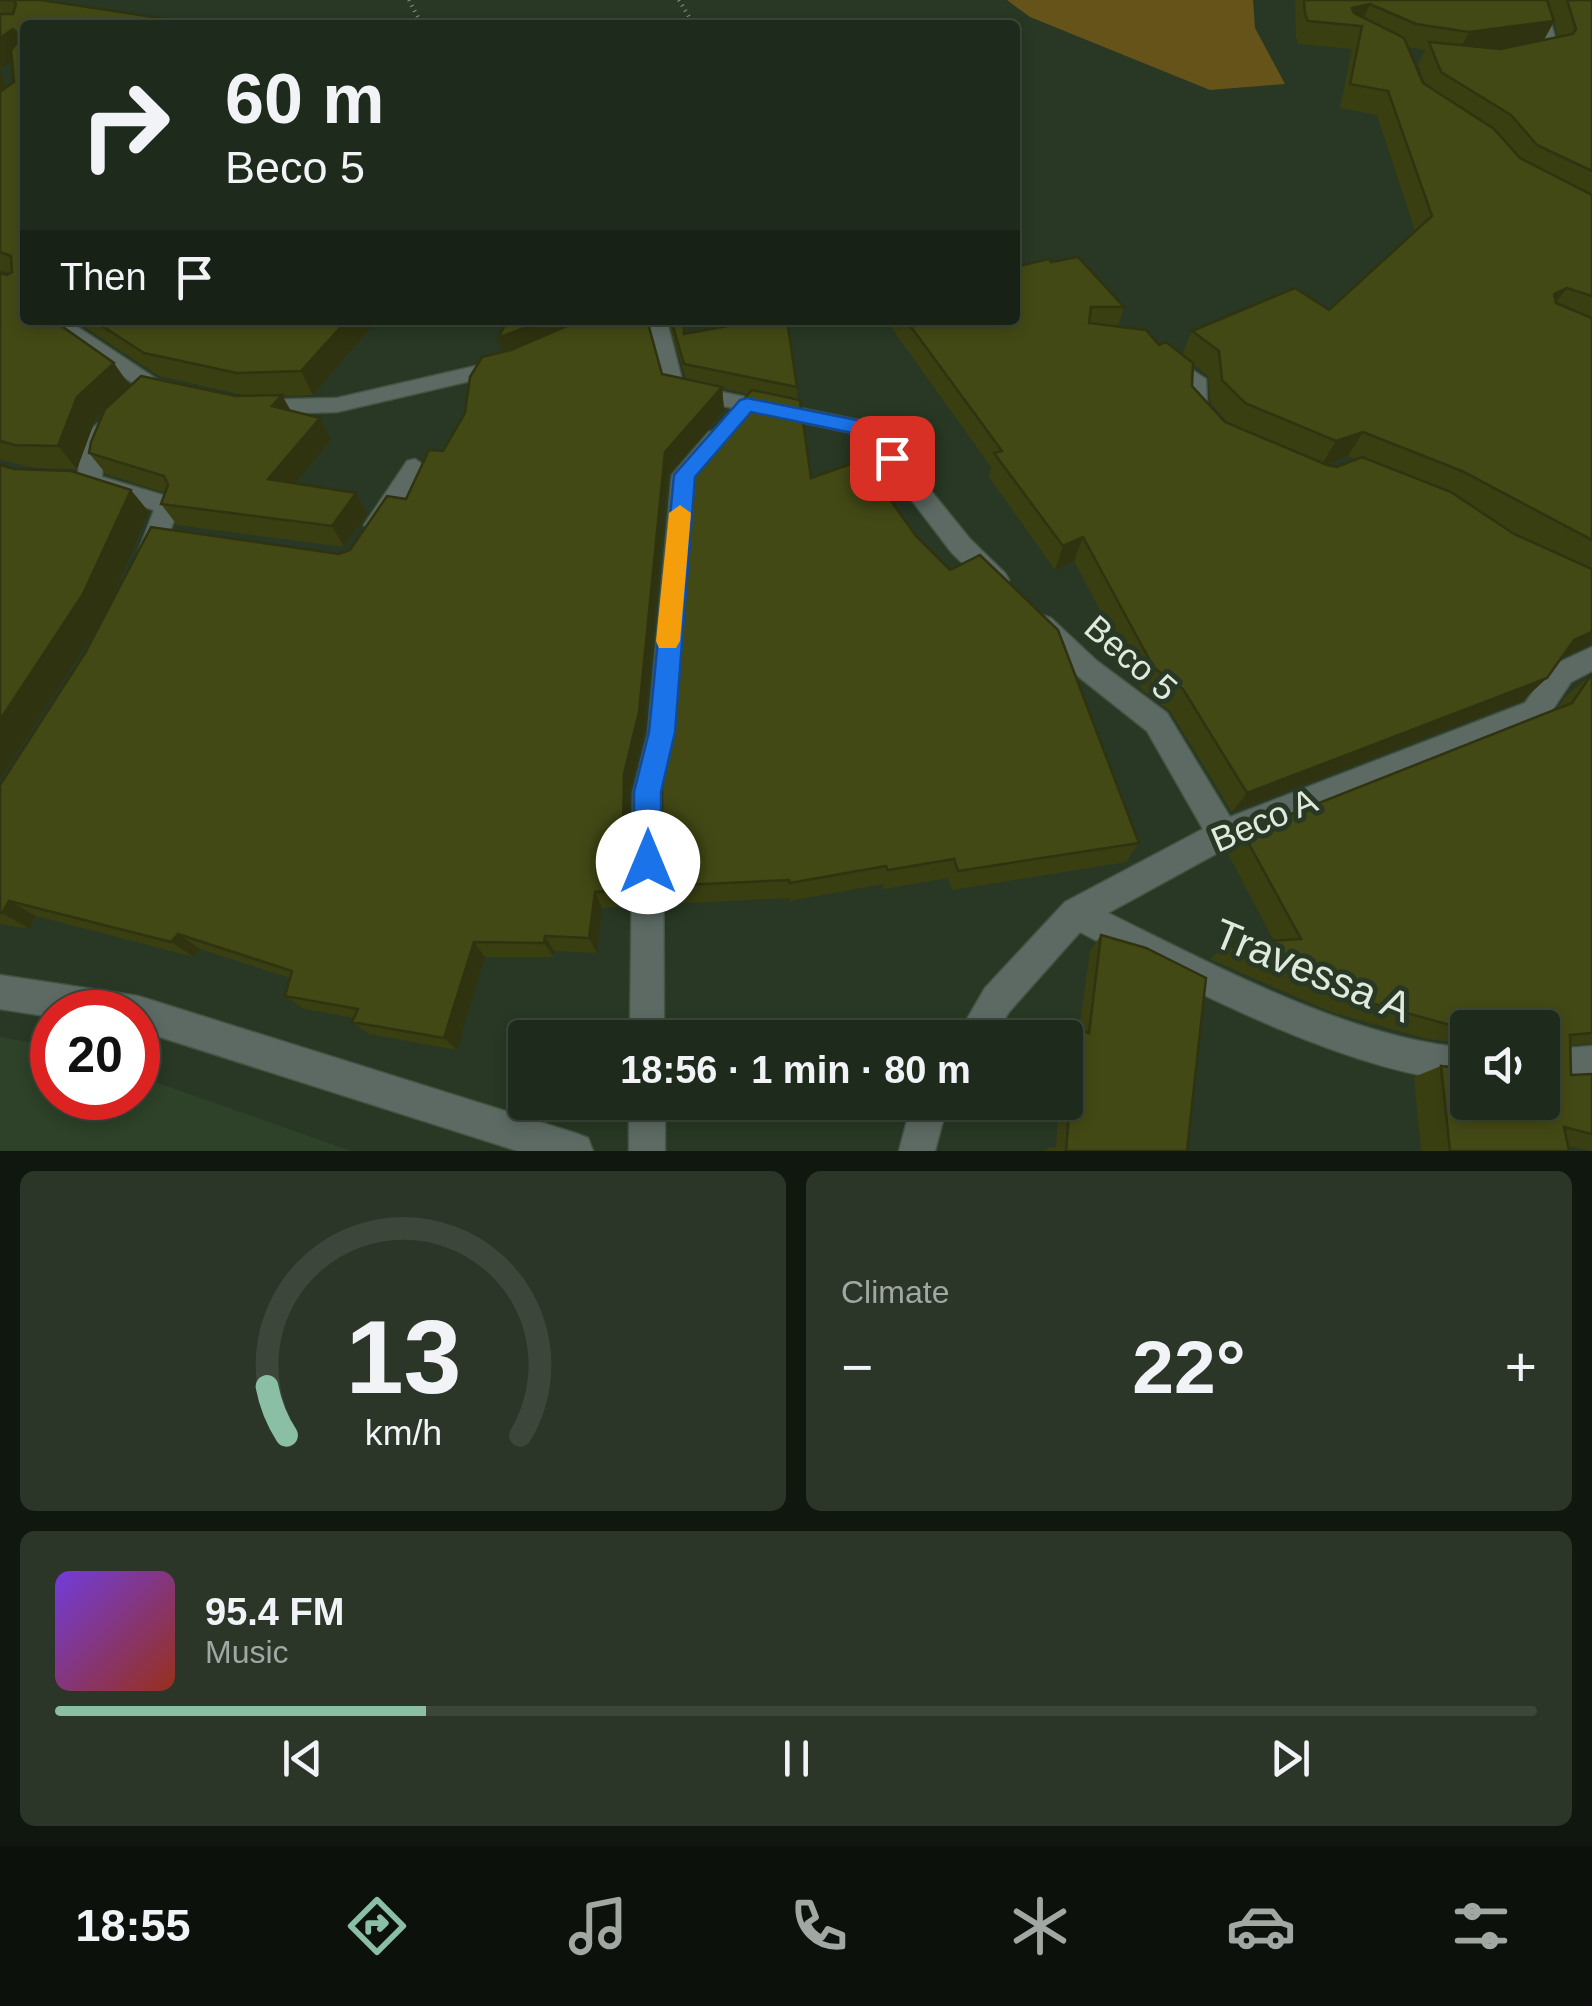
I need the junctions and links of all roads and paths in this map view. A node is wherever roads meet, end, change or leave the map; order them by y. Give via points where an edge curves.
1 (1538, 0) edge
2 (1521, 58) edge
3 (60, 325) edge
4 (593, 329) edge
5 (1149, 346) edge
6 (526, 358) edge
7 (152, 386) junction
8 (184, 393) edge
9 (233, 404) edge
10 (747, 404) junction
11 (1224, 437) edge
12 (415, 467) dead end
13 (362, 546) edge
14 (134, 589) edge
15 (1592, 658) edge
16 (1561, 674) junction
17 (1592, 697) edge
18 (1222, 834) junction
19 (1076, 913) junction
20 (0, 992) edge
21 (30, 997) edge
22 (647, 1020) edge
23 (984, 1020) edge
24 (160, 1021) edge
25 (1592, 1063) edge
26 (1450, 1064) edge
27 (1560, 1066) edge
28 (647, 1120) edge
29 (925, 1120) edge
30 (575, 1151) edge
31 (647, 1151) edge
32 (917, 1151) edge

1 - 2 street via 1554,50
3 - 7 street
4 - 10 street, Beco 5 via 661,330 674,389
5 - 11 street via 1198,384 1196,408
6 - 9 street via 337,405
7 - 8 street
7 - 14 street via 122,404 94,444 81,482 168,506 168,537
10 - 18 street, Beco 5 via 869,429 961,546 1088,670 1156,722
10 - 22 street via 684,475 662,732 648,792
12 - 13 street
15 - 16 street, Beco A
16 - 17 street
16 - 18 street, Beco A via 1534,712
18 - 19 street, Beco A
19 - 23 street, Beco A
19 - 26 street, Travessa A via 1210,982 1360,1042
20 - 21 street
24 - 30 street
25 - 27 street
28 - 31 street
29 - 32 street

